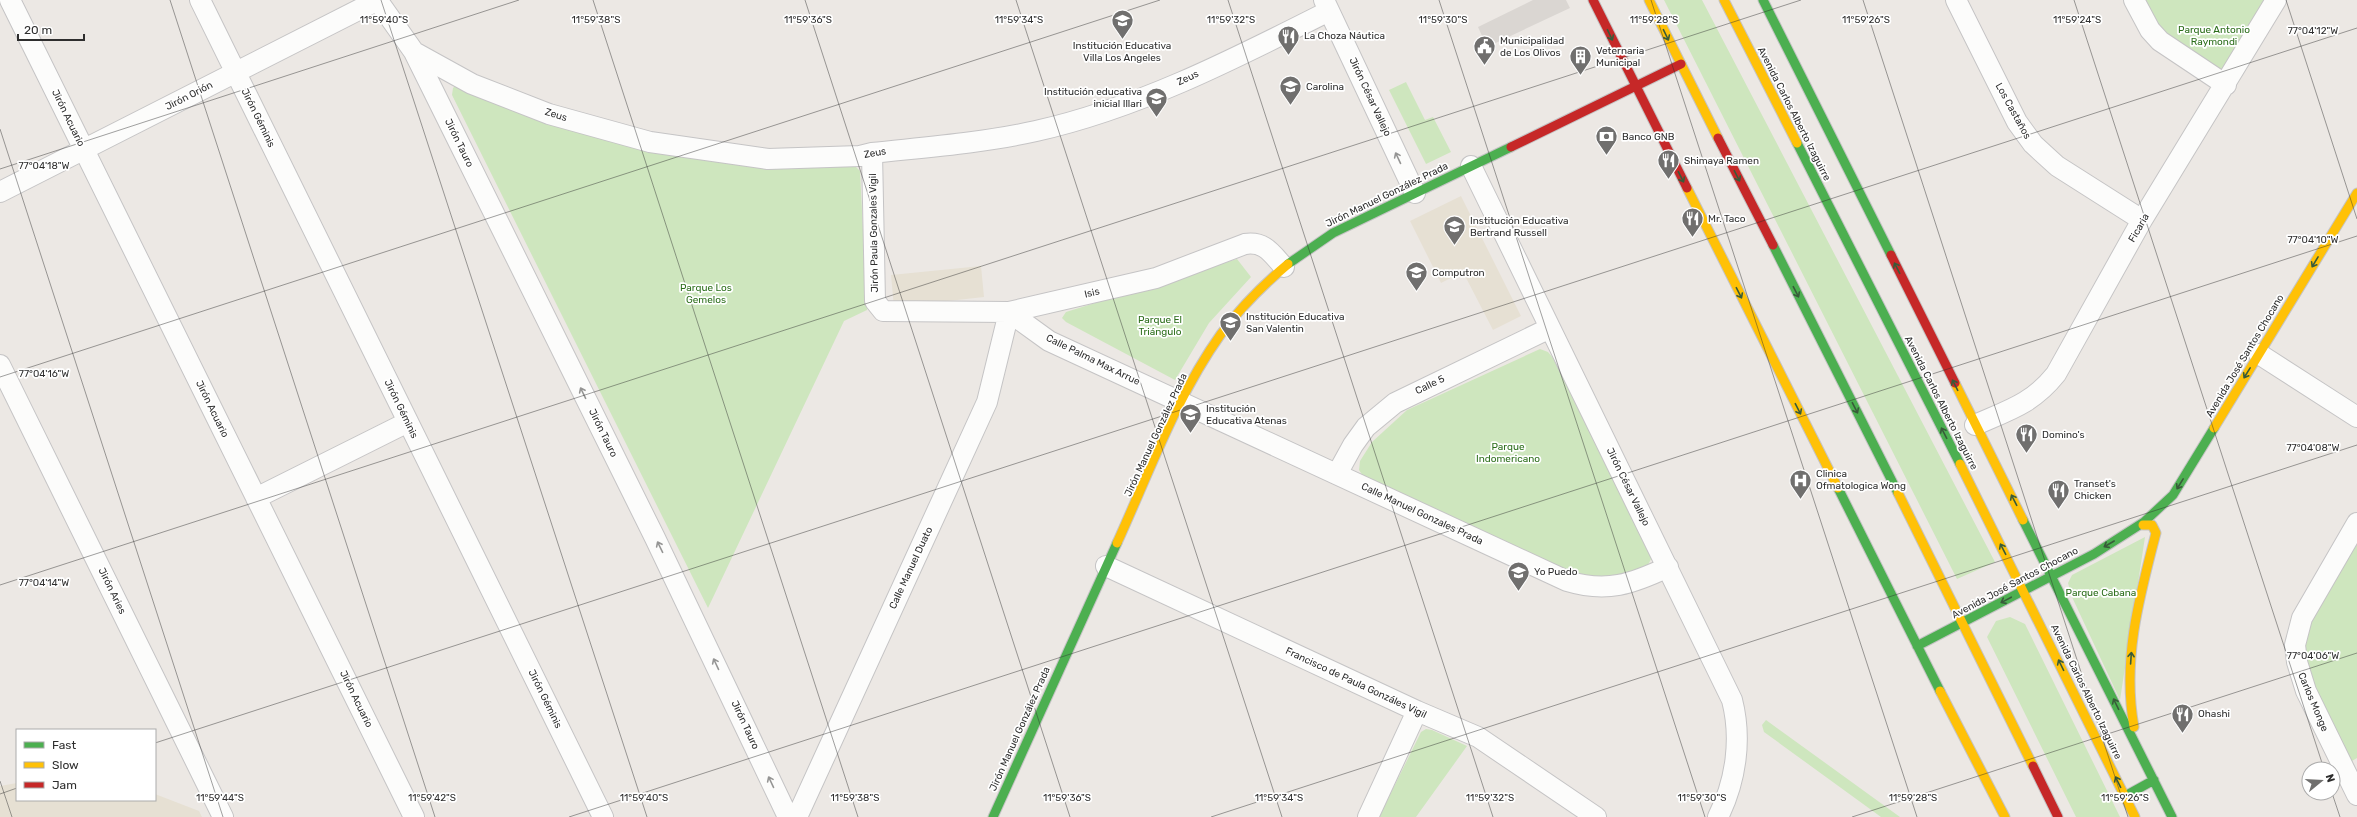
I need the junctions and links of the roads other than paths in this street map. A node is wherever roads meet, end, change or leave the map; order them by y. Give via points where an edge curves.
1 (10, 0) edge
2 (200, 0) edge
3 (378, 0) edge
4 (1594, 0) edge
5 (1649, 0) edge
6 (1724, 0) edge
7 (1763, 0) edge
8 (1956, 0) edge
9 (2134, 0) edge
10 (2276, 0) edge
11 (1327, 6) edge
12 (414, 52) junction
13 (1681, 64) junction
14 (236, 72) junction
15 (2226, 85) junction
16 (1636, 87) junction
17 (84, 150) junction
18 (872, 153) junction
19 (1471, 166) junction
20 (0, 192) edge
21 (1415, 193) junction
22 (2357, 193) edge
23 (2142, 220) junction
24 (1284, 267) junction
25 (883, 311) joint
26 (1009, 312) junction
27 (1550, 328) junction
28 (2259, 354) junction
29 (0, 365) edge
30 (1181, 402) junction
31 (2357, 417) edge
32 (408, 422) junction
33 (1975, 425) junction
34 (1337, 474) junction
35 (256, 498) junction
36 (2357, 523) edge
37 (2143, 525) junction
38 (1106, 566) junction
39 (1668, 567) junction
40 (2052, 575) junction
41 (2024, 590) junction
42 (1962, 623) junction
43 (1917, 646) junction
44 (1417, 711) junction
45 (2140, 752) junction
46 (2154, 780) junction
47 (2357, 795) edge
48 (2125, 796) junction
49 (223, 817) edge
50 (414, 817) edge
51 (603, 817) edge
52 (788, 817) edge
53 (797, 817) edge
54 (993, 817) edge
55 (1368, 817) edge
56 (1596, 817) edge
57 (1718, 817) edge
58 (2005, 817) edge
59 (2058, 817) edge
60 (2135, 817) edge
61 (2172, 817) edge

1 - 17 street, Jirón Acuario
2 - 14 street, Jirón Géminis
3 - 12 street, Jirón Tauro
3 - 14 street, Jirón Orión
4 -> 16 street
5 -> 13 street
41 -> 6 street, Avenida Carlos Alberto Izaguirre
33 -> 7 street, Avenida Carlos Alberto Izaguirre
8 - 23 street, Los Castaños via 2016,118 2033,144 2052,163
9 - 15 street via 2150,30 2160,41
10 - 15 street, Ficaria
11 - 18 street, Zeus via 1162,91 1084,117 1001,139
21 -> 11 street, Jirón César Vallejo
12 - 18 street, Zeus via 472,84 549,114 650,142 768,159 860,156
52 -> 12 street, Jirón Tauro via 659,545
13 - 16 street, Jirón Manuel González Prada
13 -> 42 street
14 - 17 street, Jirón Orión
14 - 32 street, Jirón Géminis
15 - 23 street, Ficaria
16 - 19 street, Jirón Manuel González Prada
16 -> 43 street
17 - 20 street, Jirón Orión
17 - 35 street, Jirón Acuario
18 - 25 street, Jirón Paula Gonzales Vigil via 875,301
19 - 21 street, Jirón Manuel González Prada
19 - 27 street, Jirón César Vallejo
21 - 24 street, Jirón Manuel González Prada via 1333,233 1302,252
22 -> 28 street, Avenida José Santos Chocano
23 - 33 street, Ficaria via 2050,382 2031,400
24 - 26 street, Isis via 1266,247 1256,242 1156,278
24 - 30 street, Jirón Manuel González Prada via 1227,326
25 - 26 street, Isis
26 - 30 street, Calle Palma Max Arrue via 1049,341
26 - 53 street, Calle Manuel Duato via 987,402
27 - 34 street, Calle 5 via 1395,403 1366,427 1352,445
27 - 39 street, Jirón César Vallejo
28 - 31 street
28 -> 37 street, Avenida José Santos Chocano via 2173,494
29 - 49 street, Jirón Aries
30 - 34 street, Calle Manuel Gonzales Prada
30 - 38 street, Jirón Manuel González Prada
32 - 35 street
32 - 51 street, Jirón Géminis
40 -> 33 street, Avenida Carlos Alberto Izaguirre
34 - 39 street, Calle Manuel Gonzales Prada via 1567,581 1582,585 1622,585
35 - 50 street, Jirón Acuario
36 - 47 street, Carlos Monge via 2302,618 2295,645 2306,691
37 -> 40 street, Avenida José Santos Chocano
45 -> 37 street via 2130,703 2130,658 2138,597 2156,533 2152,525
38 - 44 street, Francisco de Paula Gonzáles Vigil
38 - 54 street, Jirón Manuel González Prada
39 - 57 street, Jirón César Vallejo via 1724,680 1737,719 1735,762
40 - 41 street, Avenida José Santos Chocano
45 -> 40 street, Avenida Carlos Alberto Izaguirre
41 -> 42 street, Avenida José Santos Chocano
48 -> 41 street, Avenida Carlos Alberto Izaguirre
42 - 43 street, Avenida José Santos Chocano
42 - 59 street
43 - 58 street
44 - 55 street
44 - 56 street, Francisco de Paula Gonzáles Vigil via 1478,737
45 - 46 street, Avenida Carlos Alberto Izaguirre
46 - 48 street
46 - 61 street, Avenida Carlos Alberto Izaguirre
48 - 60 street, Avenida Carlos Alberto Izaguirre

